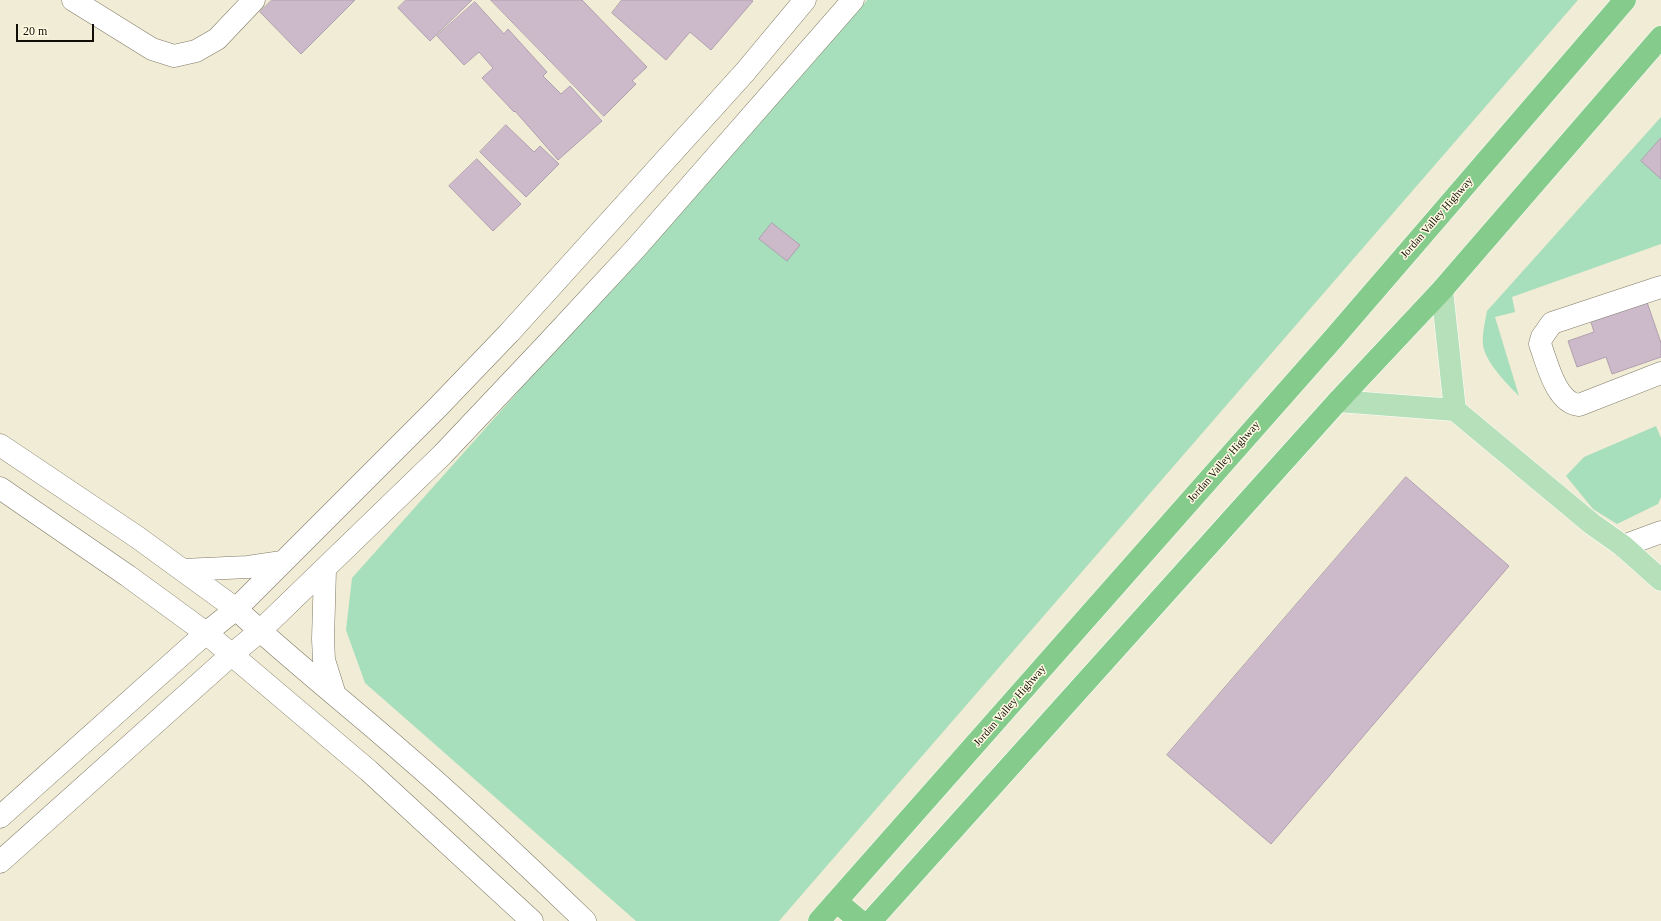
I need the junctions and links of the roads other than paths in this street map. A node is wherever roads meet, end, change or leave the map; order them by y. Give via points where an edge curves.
1 (74, 0) edge
2 (254, 0) edge
3 (805, 0) edge
4 (853, 0) edge
5 (1625, 0) edge
6 (1661, 37) edge
7 (1661, 287) edge
8 (1442, 290) junction
9 (1661, 374) edge
10 (1338, 400) junction
11 (1454, 410) junction
12 (0, 445) edge
13 (0, 488) edge
14 (1661, 532) edge
15 (1623, 546) junction
16 (282, 562) junction
17 (184, 570) junction
18 (325, 570) junction
19 (1661, 580) edge
20 (236, 609) junction
21 (260, 631) junction
22 (206, 634) junction
23 (230, 656) junction
24 (335, 696) junction
25 (0, 816) edge
26 (0, 862) edge
27 (837, 902) junction
28 (532, 921) edge
29 (585, 921) edge
30 (819, 921) edge
31 (860, 921) edge
32 (871, 921) edge

1 - 2 street via 152,49 174,56 196,51 217,39
3 - 16 street via 745,72 510,333
4 - 18 street via 636,248 557,334 443,454
5 - 27 highway, Jordan Valley Highway via 1328,346
6 - 8 highway
7 - 9 street via 1552,323 1540,344 1560,394 1571,405 1579,406
8 - 10 highway
8 - 11 main road
10 - 11 main road
10 - 32 highway
11 - 15 main road via 1592,524
12 - 17 street
13 - 22 street via 128,576
14 - 15 street
15 - 19 main road
16 - 17 street via 248,567
16 - 20 street
17 - 20 street
18 - 21 street
18 - 24 street via 324,660
20 - 21 street
20 - 22 street
21 - 23 street
21 - 24 street
22 - 23 street
22 - 25 street
23 - 26 street
23 - 28 street via 369,771
24 - 29 street via 480,822
27 - 30 highway, Jordan Valley Highway
27 - 31 highway

